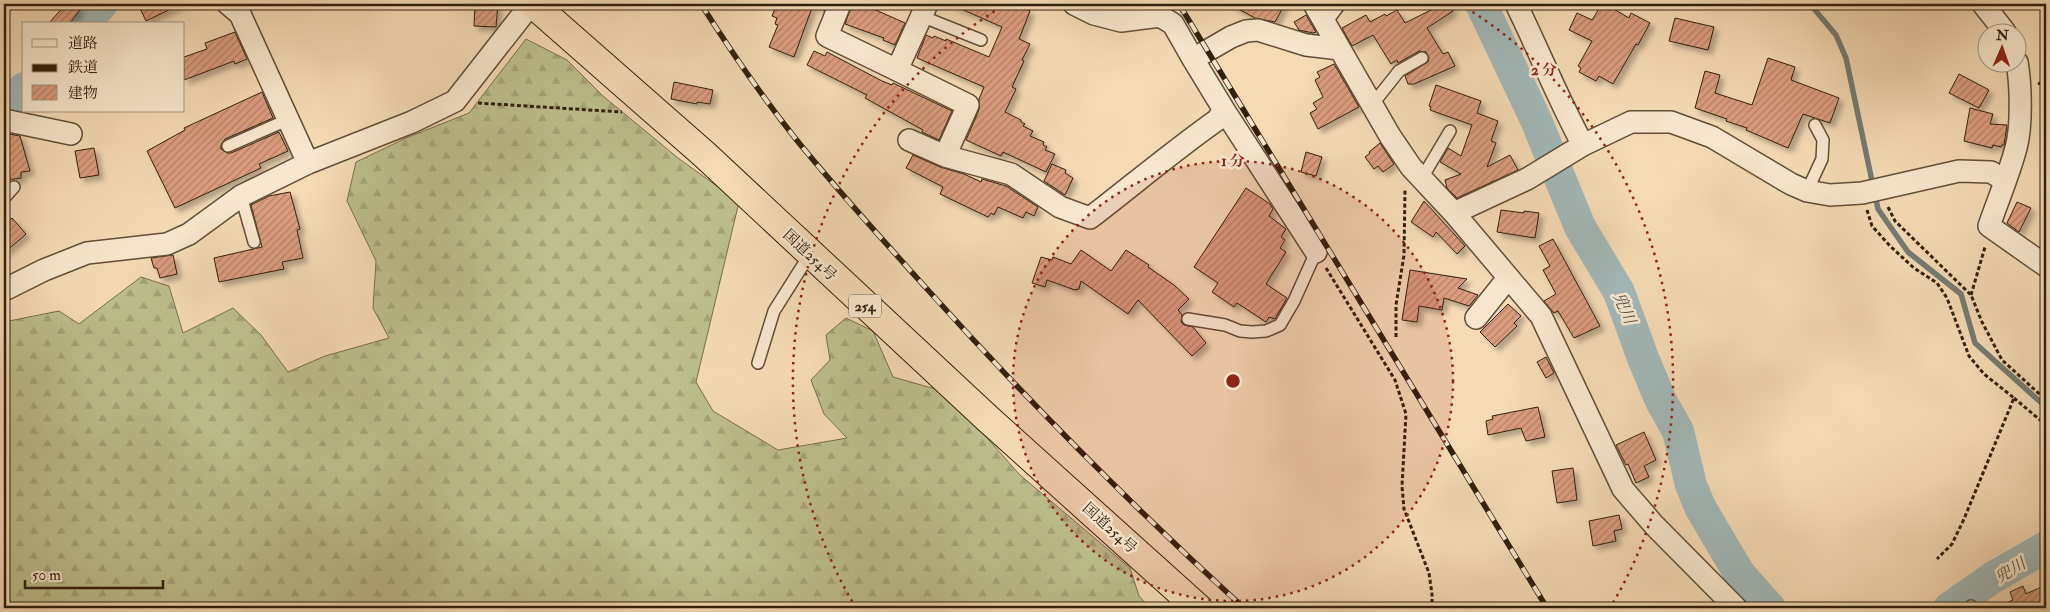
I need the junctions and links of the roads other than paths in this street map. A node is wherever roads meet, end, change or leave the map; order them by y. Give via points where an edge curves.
1 (228, 4) edge
2 (532, 4) edge
3 (840, 4) edge
4 (1074, 4) edge
5 (1314, 4) edge
6 (1340, 4) edge
7 (1516, 4) edge
8 (1983, 4) edge
9 (924, 10) edge
10 (1997, 22) edge
11 (1325, 24) junction
12 (981, 40) dead end
13 (1340, 49) junction
14 (1422, 58) dead end
15 (1193, 59) junction
16 (897, 70) junction
17 (2019, 72) edge
18 (1372, 105) junction
19 (1224, 110) junction
20 (4, 120) edge
21 (287, 120) junction
22 (1815, 125) dead end
23 (1450, 131) dead end
24 (71, 134) dead end
25 (908, 140) dead end
26 (228, 146) dead end
27 (1577, 149) junction
28 (945, 156) junction
29 (308, 163) junction
30 (1416, 173) junction
31 (2004, 180) junction
32 (14, 187) dead end
33 (1807, 191) junction
34 (241, 196) junction
35 (4, 198) edge
36 (1454, 213) junction
37 (254, 242) dead end
38 (1316, 252) joint
39 (810, 254) junction
40 (2046, 266) edge
41 (1508, 278) junction
42 (4, 290) edge
43 (1476, 318) dead end
44 (1188, 319) dead end
45 (758, 363) dead end
46 (1198, 608) edge
47 (1736, 608) edge

1 - 21 street via 240,14
2 - 29 street via 455,101 412,122
2 - 39 highway, 国道254号 / 254 via 705,155
3 - 16 street via 827,36
4 - 15 street via 1094,14 1121,21 1160,16 1172,24
5 - 11 street
6 - 11 lane
7 - 27 street via 1563,109
8 - 10 street
9 - 12 lane
9 - 16 street
11 - 13 street
13 - 15 street via 1306,45 1258,30 1231,36
13 - 18 street
14 - 18 lane via 1399,71
15 - 19 street
16 - 28 street via 968,105
17 - 31 street via 2020,108 2016,147
18 - 30 street
19 - 28 street via 1217,120 1090,218 1060,207 1011,174
19 - 38 street
20 - 24 street
21 - 26 lane
21 - 29 street
22 - 33 lane via 1824,140 1822,158
23 - 30 lane
25 - 28 street
27 - 33 street via 1631,122 1672,122 1712,137
27 - 36 street via 1527,179
29 - 34 street
30 - 36 street
31 - 33 street via 1991,172 1959,171 1862,193
31 - 40 street via 1989,226
32 - 35 lane
34 - 37 lane
34 - 42 street via 188,234 167,244 87,253
36 - 41 street
38 - 44 lane via 1280,326 1252,332
39 - 45 lane via 774,310
39 - 46 highway, 国道254号 / 254
41 - 43 street
41 - 47 street via 1541,316 1624,489 1654,525

